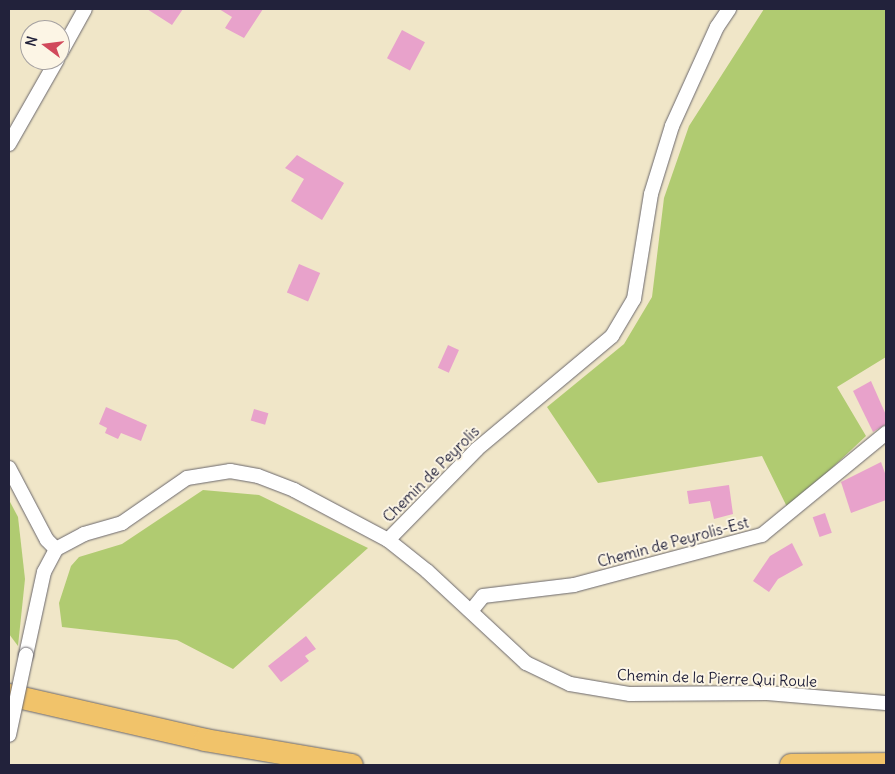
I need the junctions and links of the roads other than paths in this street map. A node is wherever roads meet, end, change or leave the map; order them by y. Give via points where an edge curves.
1 (85, 9) edge
2 (729, 9) edge
3 (70, 36) edge
4 (50, 70) edge
5 (9, 144) edge
6 (886, 433) edge
7 (9, 468) edge
8 (388, 540) junction
9 (56, 548) junction
10 (471, 611) junction
11 (9, 695) edge
12 (886, 702) edge
13 (9, 735) edge
14 (886, 764) edge
15 (352, 765) edge
16 (791, 765) edge

1 - 3 street
2 - 8 street, Chemin de Peyrolis via 717,27 672,126 651,194 634,300 612,336 477,449
4 - 5 street
6 - 10 street, Chemin de Peyrolis-Est via 762,535 574,585 483,596
7 - 9 street via 47,540
8 - 9 street, Chemin de Peyrolis via 294,490 258,476 230,471 187,478 122,522 84,534
8 - 10 street, Chemin de la Pierre Qui Roule
9 - 13 street, bridge via 44,572
10 - 12 street, Chemin de la Pierre Qui Roule via 526,663 570,684 630,694 767,693
11 - 15 main road via 205,740
14 - 16 main road

